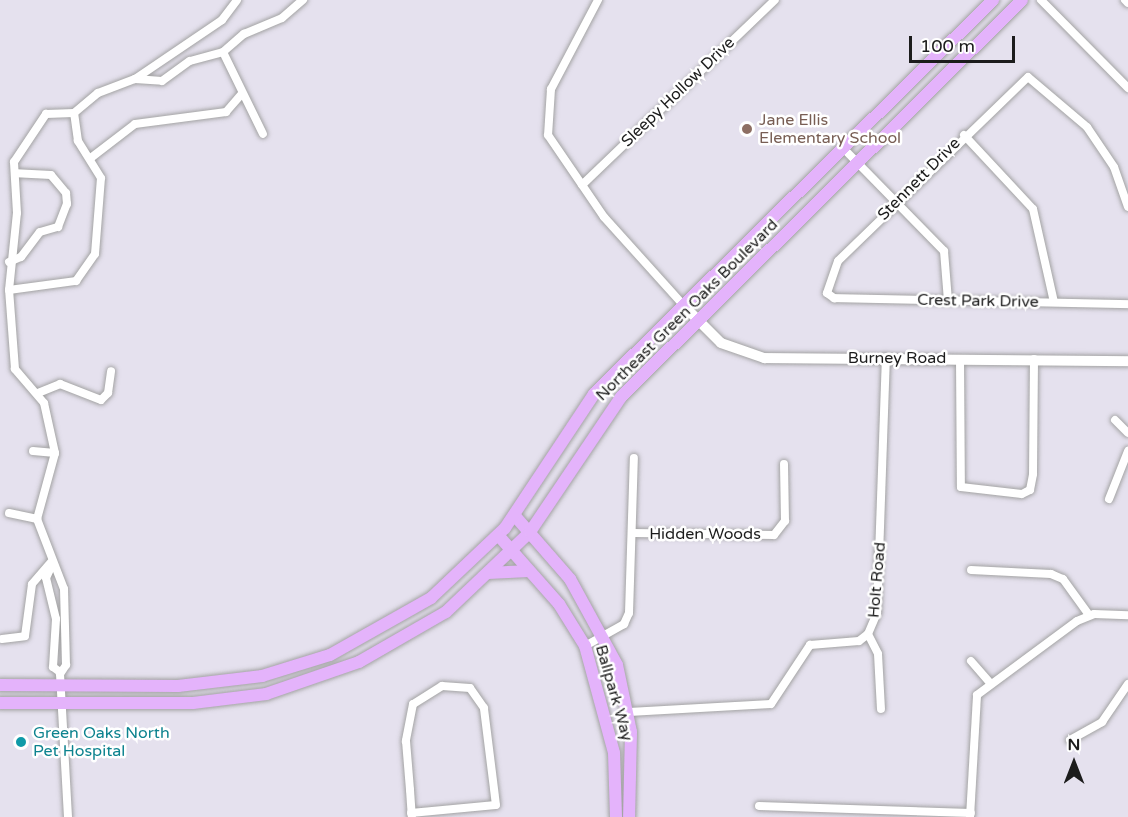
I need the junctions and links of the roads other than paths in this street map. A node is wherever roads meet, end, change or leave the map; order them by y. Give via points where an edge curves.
1 (237, 0) edge
2 (303, 0) edge
3 (598, 0) edge
4 (776, 0) edge
5 (993, 0) edge
6 (1022, 0) edge
7 (1041, 0) edge
8 (1125, 0) edge
9 (1128, 3) edge
10 (223, 52) junction
11 (135, 79) junction
12 (1128, 88) edge
13 (241, 95) junction
14 (74, 113) junction
15 (263, 134) dead end
16 (964, 135) junction
17 (844, 149) junction
18 (92, 157) junction
19 (857, 162) junction
20 (17, 173) junction
21 (582, 185) junction
22 (895, 201) junction
23 (1128, 207) edge
24 (9, 262) junction
25 (9, 290) junction
26 (828, 298) joint
27 (948, 301) junction
28 (1054, 302) junction
29 (1128, 304) edge
30 (684, 306) junction
31 (697, 319) junction
32 (886, 357) junction
33 (960, 358) junction
34 (1034, 358) junction
35 (1128, 361) edge
36 (111, 371) dead end
37 (38, 393) junction
38 (1115, 420) dead end
39 (1128, 433) edge
40 (33, 452) dead end
41 (1128, 452) edge
42 (55, 453) junction
43 (633, 458) dead end
44 (784, 464) dead end
45 (1109, 499) dead end
46 (544, 507) junction
47 (9, 513) dead end
48 (515, 516) junction
49 (37, 519) junction
50 (530, 532) junction
51 (633, 533) junction
52 (498, 536) junction
53 (512, 552) junction
54 (548, 552) junction
55 (52, 563) junction
56 (971, 570) dead end
57 (529, 571) junction
58 (486, 573) junction
59 (1089, 615) junction
60 (1128, 615) edge
61 (868, 634) junction
62 (604, 636) junction
63 (2, 639) dead end
64 (585, 646) junction
65 (971, 662) dead end
66 (60, 672) junction
67 (990, 683) junction
68 (1128, 684) edge
69 (0, 685) edge
70 (61, 686) junction
71 (0, 703) edge
72 (61, 704) junction
73 (881, 709) dead end
74 (629, 712) junction
75 (1070, 740) dead end
76 (759, 807) dead end
77 (412, 815) edge
78 (970, 815) edge
79 (68, 817) edge
80 (616, 817) edge
81 (629, 817) edge

1 - 11 street via 222,20
2 - 10 street
3 - 21 street via 546,107 548,135
4 - 21 street, Sleepy Hollow Drive
5 - 17 main road, Northeast Green Oaks Boulevard
6 - 19 main road, Northeast Green Oaks Boulevard
7 - 12 street
8 - 9 street
10 - 11 street via 190,61 162,81
10 - 13 street
11 - 14 street via 98,93
13 - 15 street
13 - 18 street via 226,112 135,124
14 - 18 street via 78,141
14 - 20 street via 41,118 15,156
16 - 22 street, Stennett Drive
16 - 23 street, Stennett Drive via 1024,79 1034,78 1087,127 1114,167
16 - 28 street via 1033,209
17 - 19 street
17 - 30 main road, Northeast Green Oaks Boulevard
18 - 25 street via 101,178 102,200 91,264 76,281
19 - 22 street
19 - 31 main road, Northeast Green Oaks Boulevard
20 - 24 street
20 - 24 street via 51,174 66,193 68,204 58,227 40,232 21,257
21 - 30 street
22 - 26 street, Stennett Drive via 838,261
22 - 27 street via 944,251
24 - 25 street
25 - 37 street via 15,369
26 - 27 street, Crest Park Drive
27 - 28 street, Crest Park Drive
28 - 29 street, Crest Park Drive
30 - 31 street, Burney Road
30 - 48 main road, Northeast Green Oaks Boulevard via 594,394
31 - 32 street, Burney Road via 721,343 751,356
31 - 46 main road, Northeast Green Oaks Boulevard via 600,423
32 - 33 street, Burney Road
32 - 61 street, Holt Road via 877,613
33 - 34 street, Burney Road
33 - 34 street via 961,488 1030,490
34 - 35 street, Burney Road
36 - 37 street via 108,393 100,400 60,384
37 - 42 street
38 - 39 street
40 - 42 street
41 - 45 street
42 - 49 street
43 - 51 street
44 - 51 street, Hidden Woods via 785,520 774,535
46 - 50 main road, Northeast Green Oaks Boulevard
46 - 54 main road
47 - 49 street
48 - 50 main road, Ballpark Way
48 - 52 main road, Northeast Green Oaks Boulevard
49 - 55 street
50 - 53 main road, Northeast Green Oaks Boulevard
50 - 54 main road, Ballpark Way
51 - 62 street via 629,613 624,624
52 - 53 main road, Ballpark Way
52 - 70 main road, Northeast Green Oaks Boulevard via 431,598 330,655 219,683
53 - 57 main road, Ballpark Way
53 - 58 main road, Northeast Green Oaks Boulevard
54 - 62 main road, Ballpark Way
55 - 63 street via 32,584 25,636
55 - 66 street via 59,572 65,605 66,665
55 - 66 street via 46,578 56,619 53,667
56 - 59 street via 1051,574 1063,579
57 - 58 main road
57 - 64 main road, Ballpark Way via 559,604
58 - 72 main road, Northeast Green Oaks Boulevard via 446,612 401,641 287,689 193,703
59 - 60 street
59 - 67 street
61 - 73 street via 878,654
61 - 74 street, Holt Road via 859,641 810,645 771,704
62 - 64 street
62 - 74 main road, Ballpark Way
64 - 80 main road, Ballpark Way via 614,753
65 - 67 street
66 - 70 street
67 - 78 street via 975,700
68 - 75 street via 1102,722
69 - 70 main road, Northeast Green Oaks Boulevard
70 - 72 street
71 - 72 main road, Northeast Green Oaks Boulevard
72 - 79 street
74 - 81 main road, Ballpark Way
76 - 78 street
77 - 77 street via 496,805 484,708 473,690 458,684 421,697 409,713

